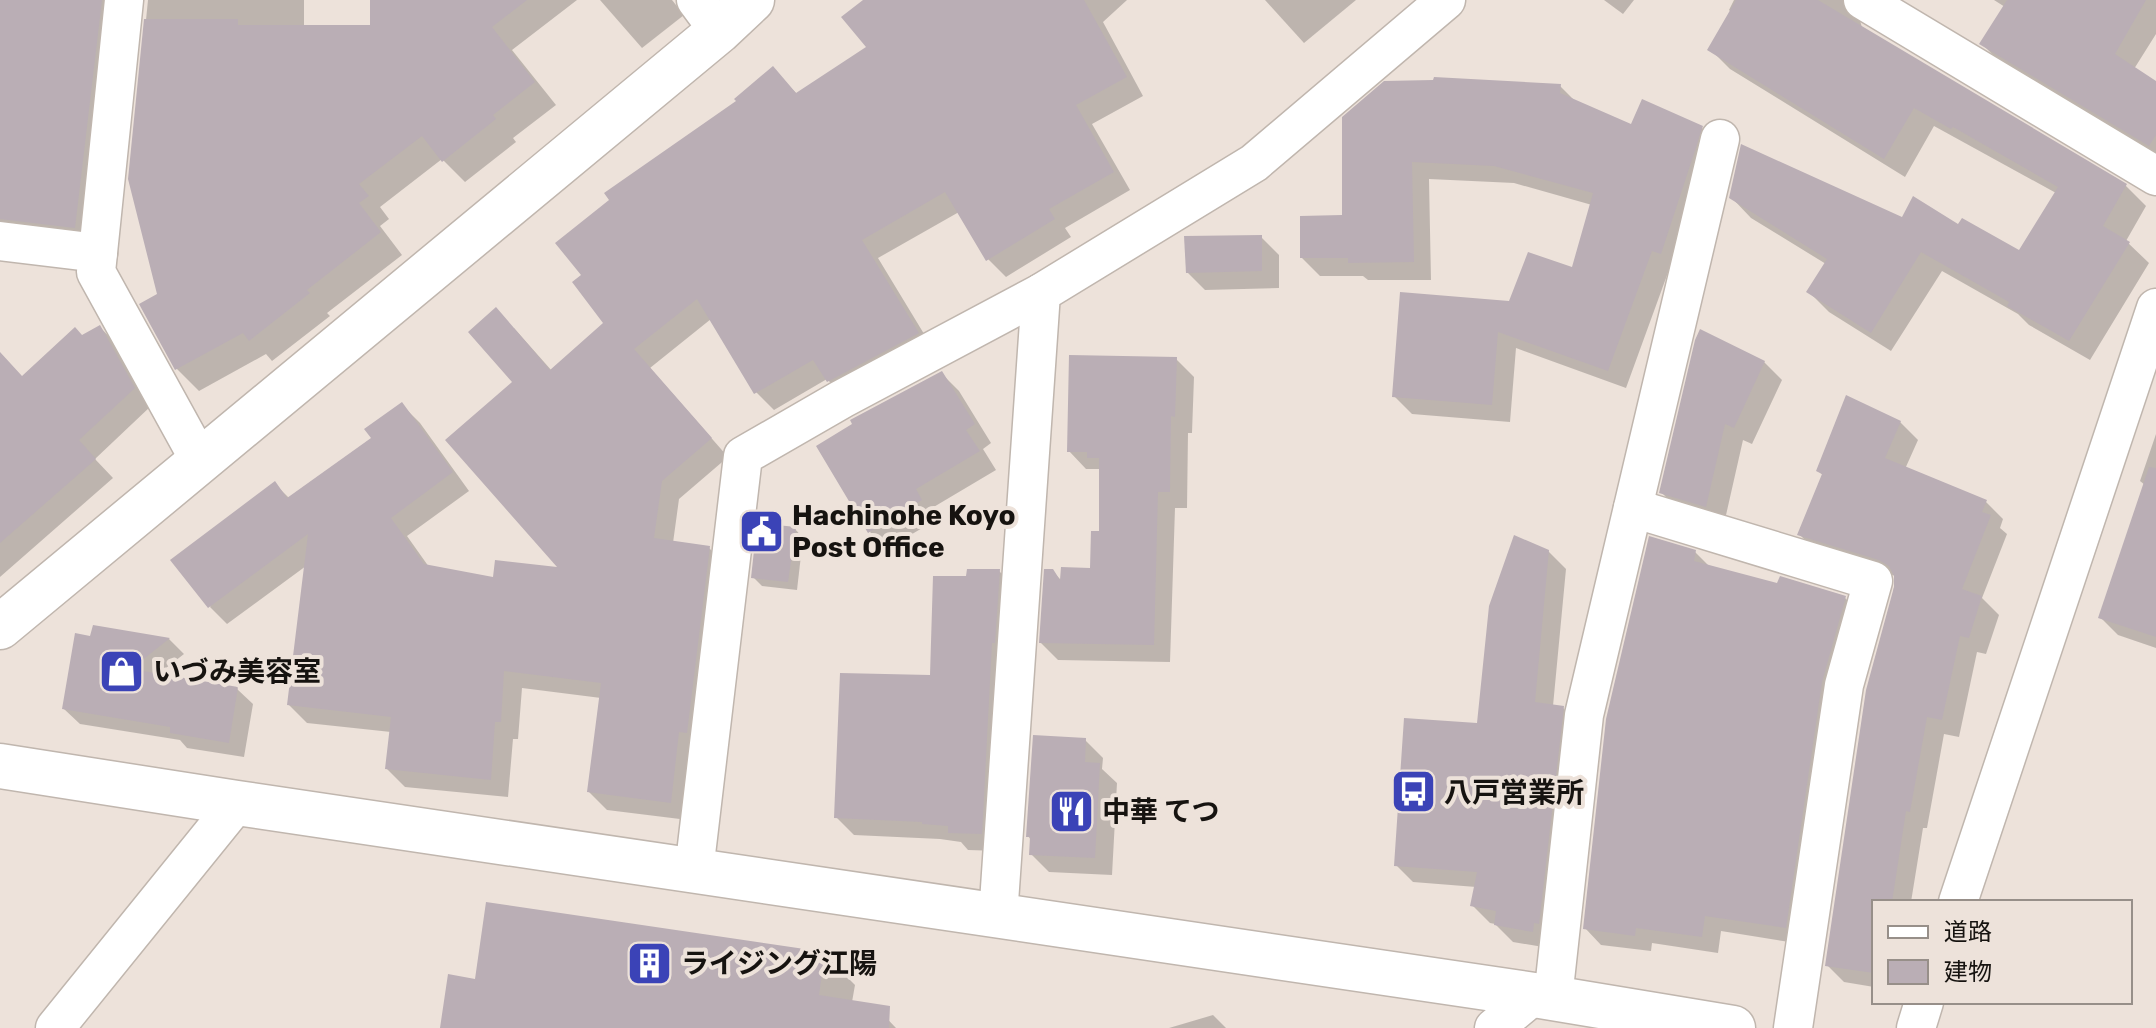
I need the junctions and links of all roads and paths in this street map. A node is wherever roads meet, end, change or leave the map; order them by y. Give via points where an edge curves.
1 (124, 0) edge
2 (752, 0) edge
3 (1446, 0) edge
4 (1863, 0) edge
5 (708, 15) edge
6 (1720, 139) dead end
7 (2156, 176) edge
8 (0, 241) edge
9 (98, 253) junction
10 (1041, 293) junction
11 (2156, 308) edge
12 (199, 459) junction
13 (1633, 508) junction
14 (0, 627) edge
15 (0, 766) edge
16 (237, 803) junction
17 (694, 871) junction
18 (1959, 900) edge
19 (998, 917) junction
20 (1543, 996) junction
21 (1923, 1004) edge
22 (55, 1028) edge
23 (1494, 1028) edge
24 (1733, 1028) edge
25 (1793, 1028) edge
26 (1916, 1028) edge

1 - 9 street
2 - 5 street
3 - 10 street via 1254,163
4 - 7 street
5 - 12 street
6 - 13 street
8 - 9 street
9 - 12 street via 96,272
10 - 17 street via 743,456
10 - 19 street
11 - 18 street
12 - 14 street
13 - 20 street via 1584,715
13 - 25 street via 1873,581 1844,685
15 - 16 street
16 - 17 street
16 - 22 street
17 - 19 street
19 - 20 street
20 - 23 street
20 - 24 street
21 - 26 street

